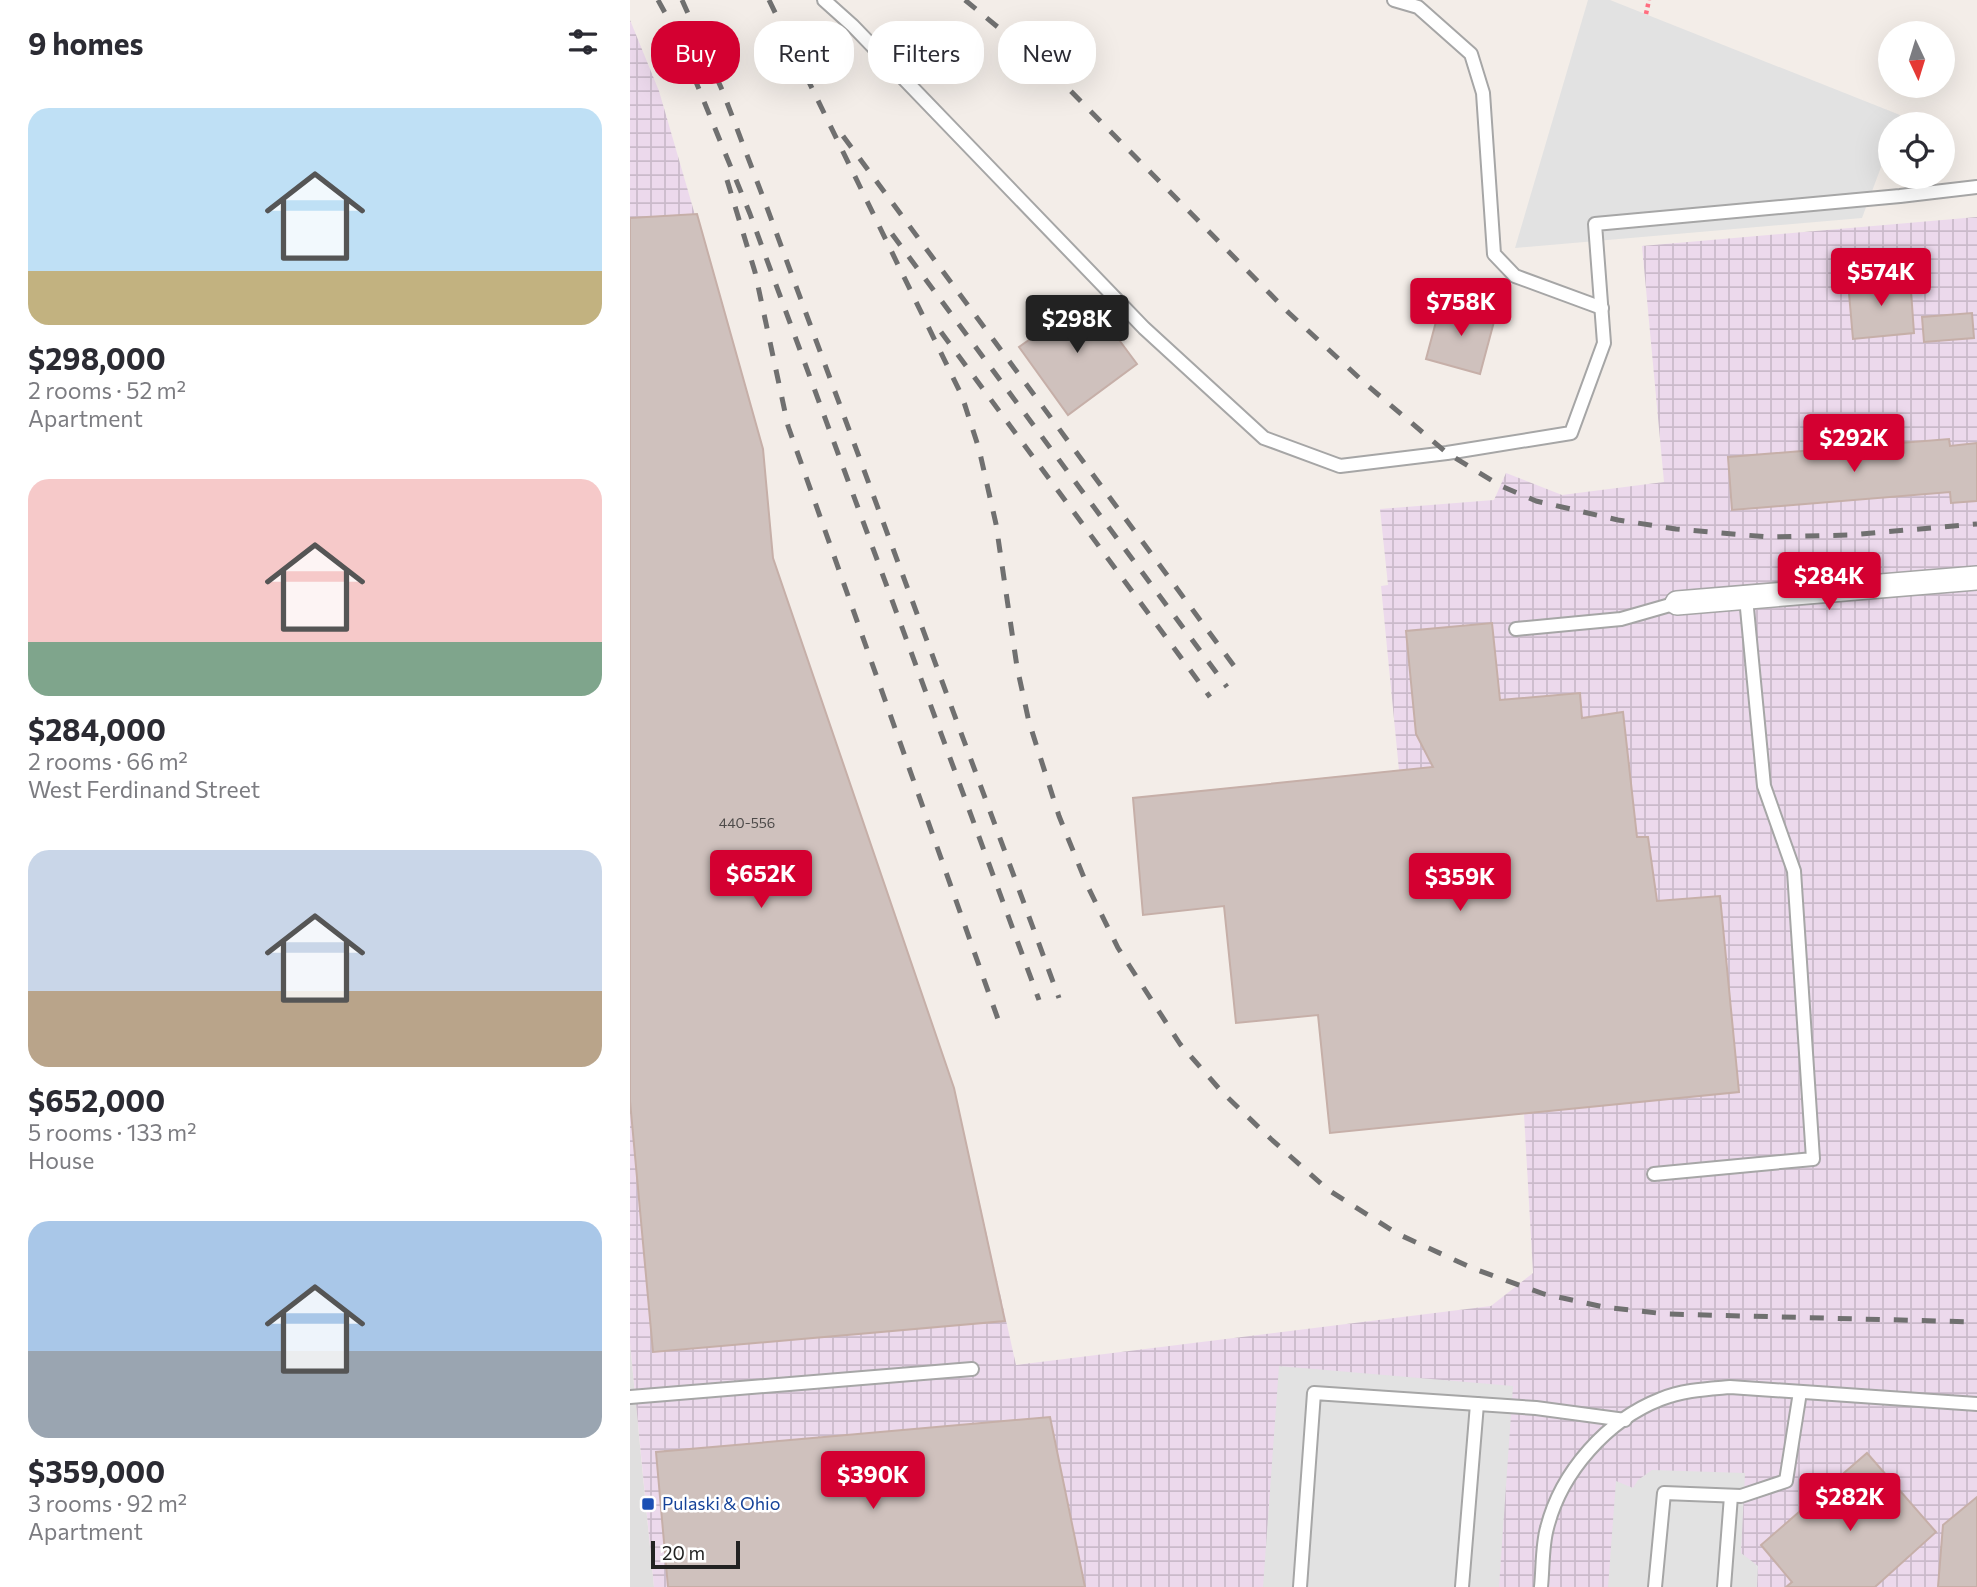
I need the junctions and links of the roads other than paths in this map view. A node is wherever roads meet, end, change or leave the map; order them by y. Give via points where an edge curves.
1 (824, 0) edge
2 (1394, 0) edge
3 (1419, 4) edge
4 (1977, 187) edge
5 (1602, 308) junction
6 (1977, 578) edge
7 (1746, 597) junction
8 (1677, 603) joint
9 (1516, 629) dead end
10 (1654, 1174) dead end
11 (972, 1369) dead end
12 (1800, 1392) junction
13 (630, 1397) edge
14 (1477, 1404) junction
15 (1977, 1404) edge
16 (1625, 1420) junction
17 (1731, 1496) junction
18 (1300, 1587) edge
19 (1462, 1587) edge
20 (1541, 1587) edge
21 (1655, 1587) edge
22 (1724, 1587) edge

1 - 5 lane via 1144,328 1264,438 1340,466 1571,433 1604,342
2 - 3 lane
3 - 5 lane via 1471,54 1483,93 1494,254 1515,276
4 - 5 lane via 1595,223
6 - 7 street
7 - 8 street
7 - 10 lane via 1764,786 1794,871 1813,1159
8 - 9 lane via 1621,619
11 - 13 lane
12 - 15 lane
12 - 16 lane via 1730,1387 1695,1390 1661,1399
12 - 17 lane via 1786,1481
14 - 16 lane
14 - 18 lane via 1314,1393
14 - 19 lane
16 - 20 lane via 1592,1447 1567,1479 1547,1528
17 - 21 lane via 1664,1493
17 - 22 lane

